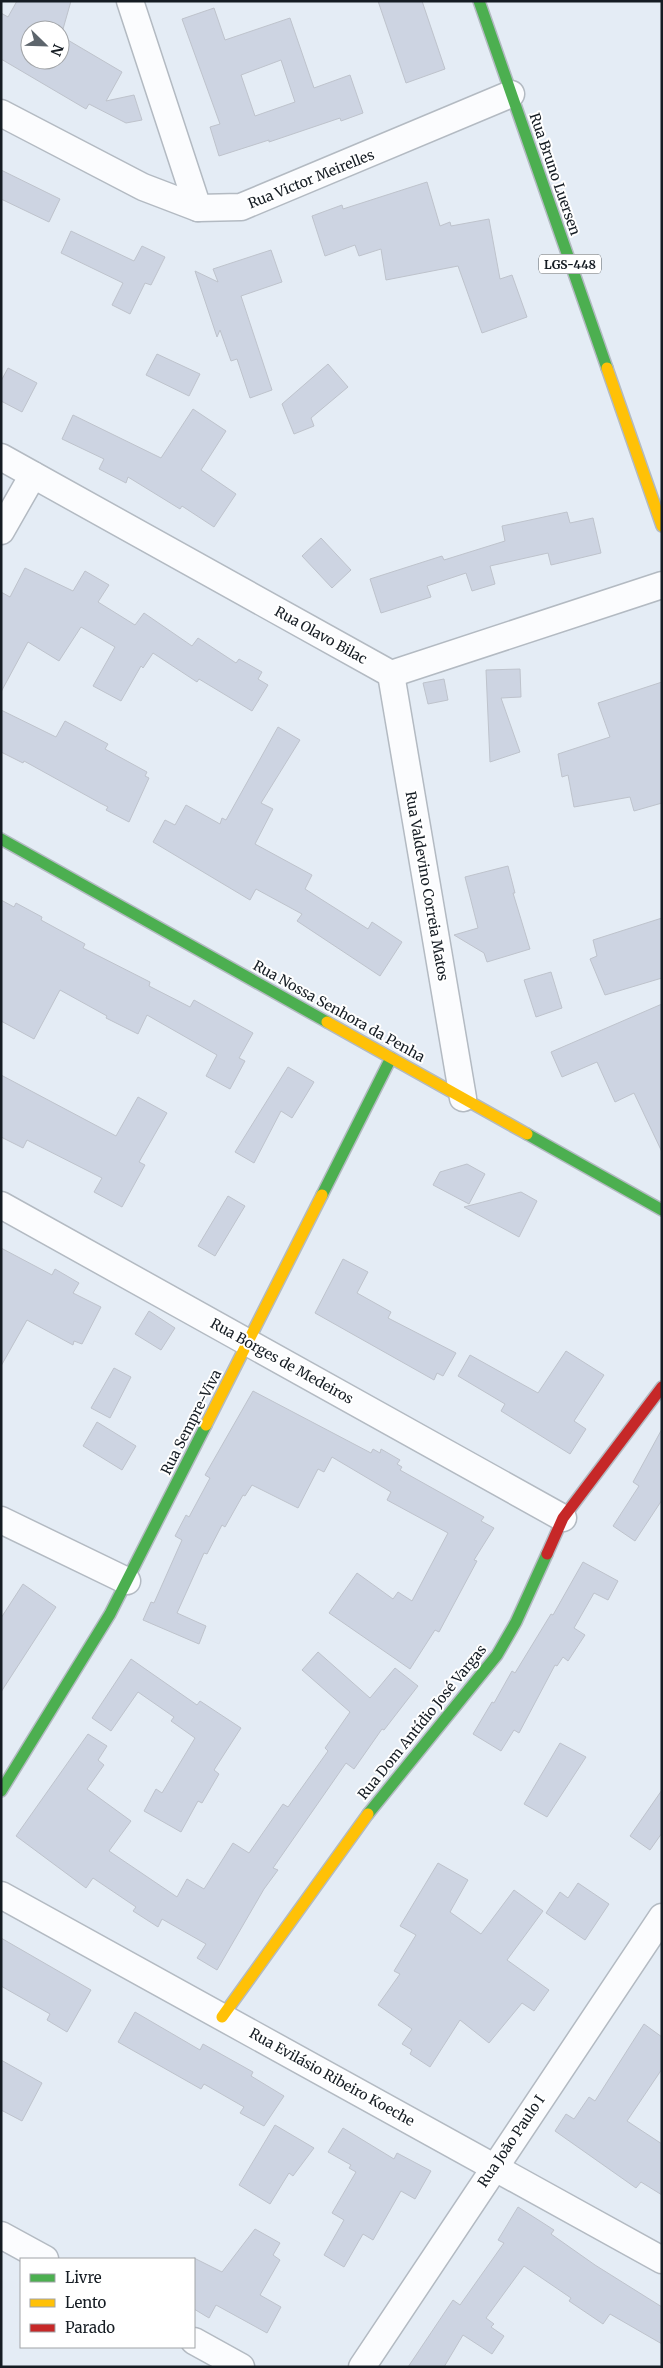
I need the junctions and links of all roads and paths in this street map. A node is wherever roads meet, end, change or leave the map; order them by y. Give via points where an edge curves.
1 (130, 1) edge
2 (479, 1) edge
3 (511, 94) junction
4 (1, 113) edge
5 (198, 208) junction
6 (1, 457) edge
7 (33, 475) junction
8 (662, 526) edge
9 (1, 531) edge
10 (662, 585) edge
11 (391, 674) junction
12 (1, 839) edge
13 (391, 1058) junction
14 (463, 1098) junction
15 (1, 1205) edge
16 (662, 1210) edge
17 (249, 1342) junction
18 (662, 1387) edge
19 (563, 1518) junction
20 (1, 1520) edge
21 (127, 1581) junction
22 (1, 1791) edge
23 (1, 1894) edge
24 (662, 1917) edge
25 (222, 2017) junction
26 (493, 2167) junction
27 (1, 2235) edge
28 (43, 2258) edge
29 (662, 2260) edge
30 (195, 2342) edge
31 (241, 2367) edge
32 (362, 2367) edge

1 - 5 street
2 - 3 street, Rua Bruno Luersen / LGS-448
3 - 5 street, Rua Victor Meirelles via 242,207
3 - 8 street, Rua Bruno Luersen / LGS-448
4 - 5 street, Rua Victor Meirelles via 144,187
6 - 7 street, Rua Olavo Bilac
7 - 9 street
7 - 11 street, Rua Olavo Bilac
10 - 11 street
11 - 14 street, Rua Valdevino Correia Matos
12 - 13 street, Rua Nossa Senhora da Penha
13 - 14 street, Rua Nossa Senhora da Penha
13 - 17 street, Rua Sempre-Viva
14 - 16 street, Rua Nossa Senhora da Penha
15 - 17 street, Rua Borges de Medeiros
17 - 19 street, Rua Borges de Medeiros
17 - 21 street, Rua Sempre-Viva
18 - 19 street, Rua Dom Antídio José Vargas
19 - 25 street, Rua Dom Antídio José Vargas via 516,1622 497,1655 353,1832
20 - 21 street
21 - 22 street, Rua Sempre-Viva
23 - 25 street, Rua Evilásio Ribeiro Koeche
24 - 26 street, Rua João Paulo I
25 - 26 street, Rua Evilásio Ribeiro Koeche
26 - 29 street, Rua Evilásio Ribeiro Koeche
26 - 32 street, Rua João Paulo I
27 - 28 street
30 - 31 street

